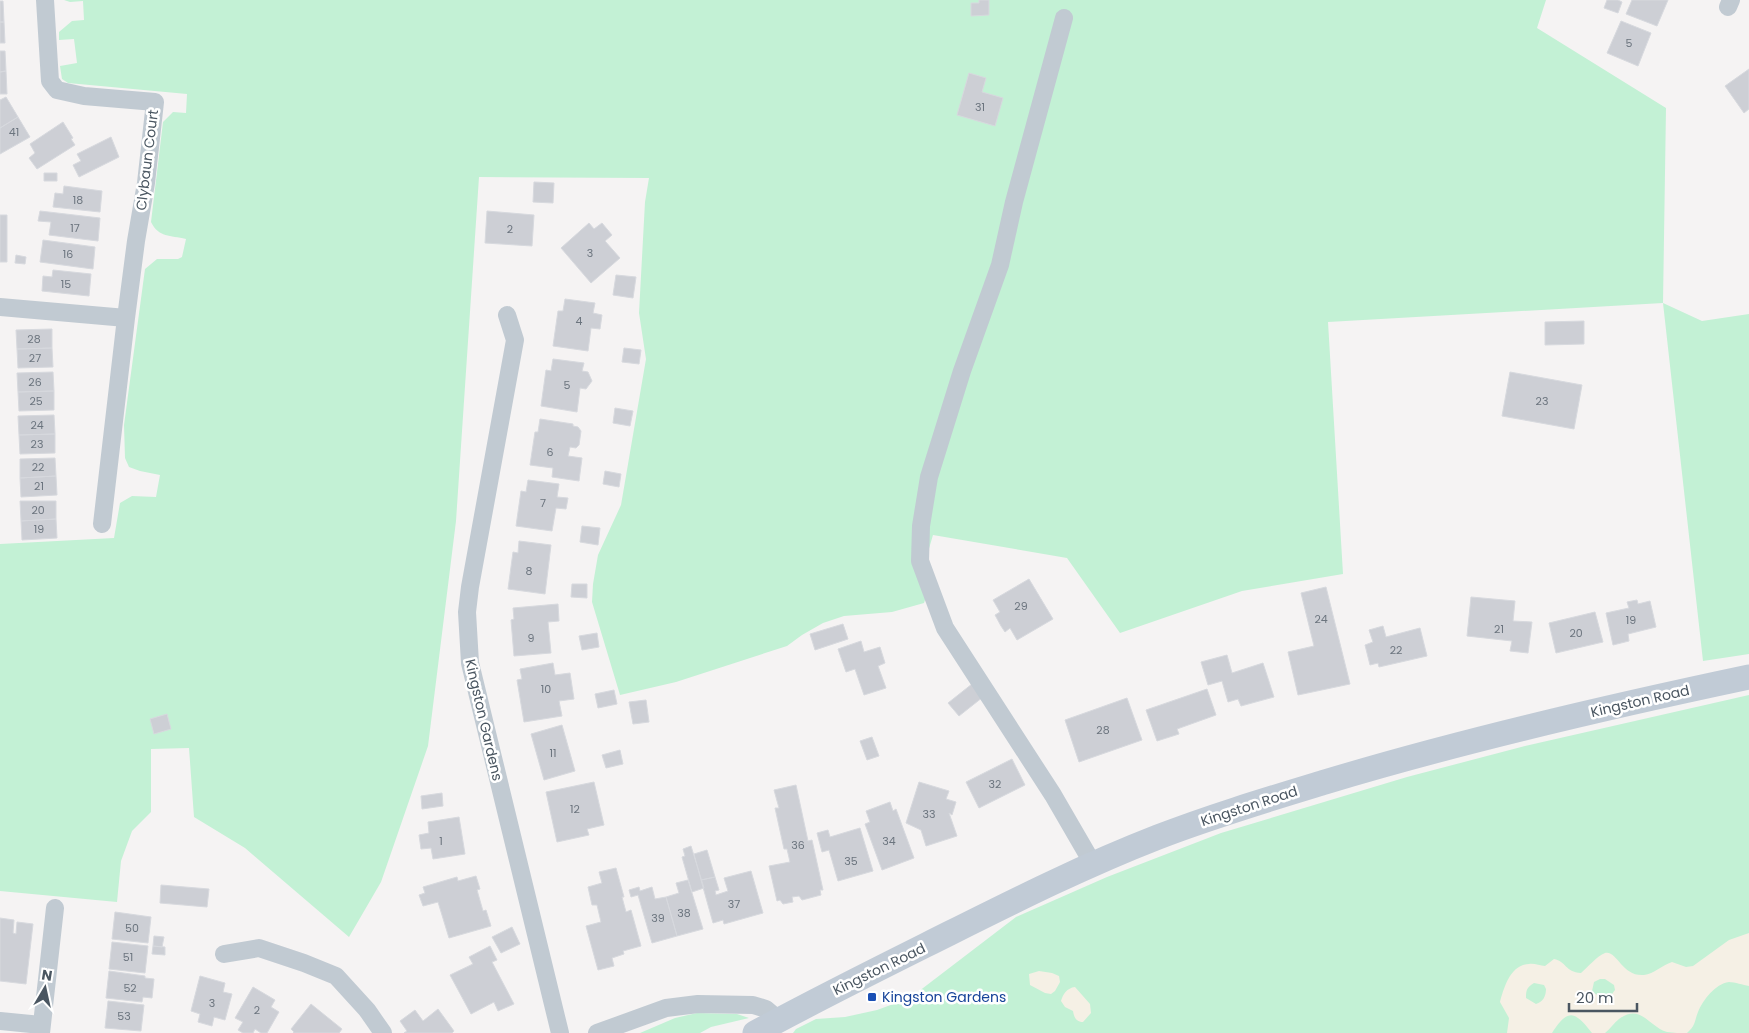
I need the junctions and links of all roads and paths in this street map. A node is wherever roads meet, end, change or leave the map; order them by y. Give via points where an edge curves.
1 (45, 0) edge
2 (1064, 18) dead end
3 (0, 307) edge
4 (507, 315) dead end
5 (126, 318) junction
6 (102, 524) dead end
7 (1749, 677) edge
8 (1093, 864) junction
9 (55, 908) dead end
10 (224, 954) dead end
11 (779, 1020) junction
12 (0, 1021) edge
13 (41, 1029) edge
14 (383, 1033) edge
15 (560, 1033) edge
16 (597, 1033) edge
17 (755, 1033) edge

1 - 5 street, Clybaun Court via 50,81 57,90 84,96 155,102
2 - 8 street via 1000,265 962,371 930,477 921,526 920,561 945,628
3 - 5 street
4 - 15 street, Kingston Gardens via 515,340 470,587 467,612 470,663
5 - 6 street, Clybaun Court
7 - 8 main road, Kingston Road via 1666,694 1380,765 1159,836
8 - 11 main road, Kingston Road
9 - 13 street
10 - 14 street via 259,948 336,976
11 - 16 street via 766,1009 753,1005 698,1004 666,1008
11 - 17 main road, Kingston Road
12 - 13 street

